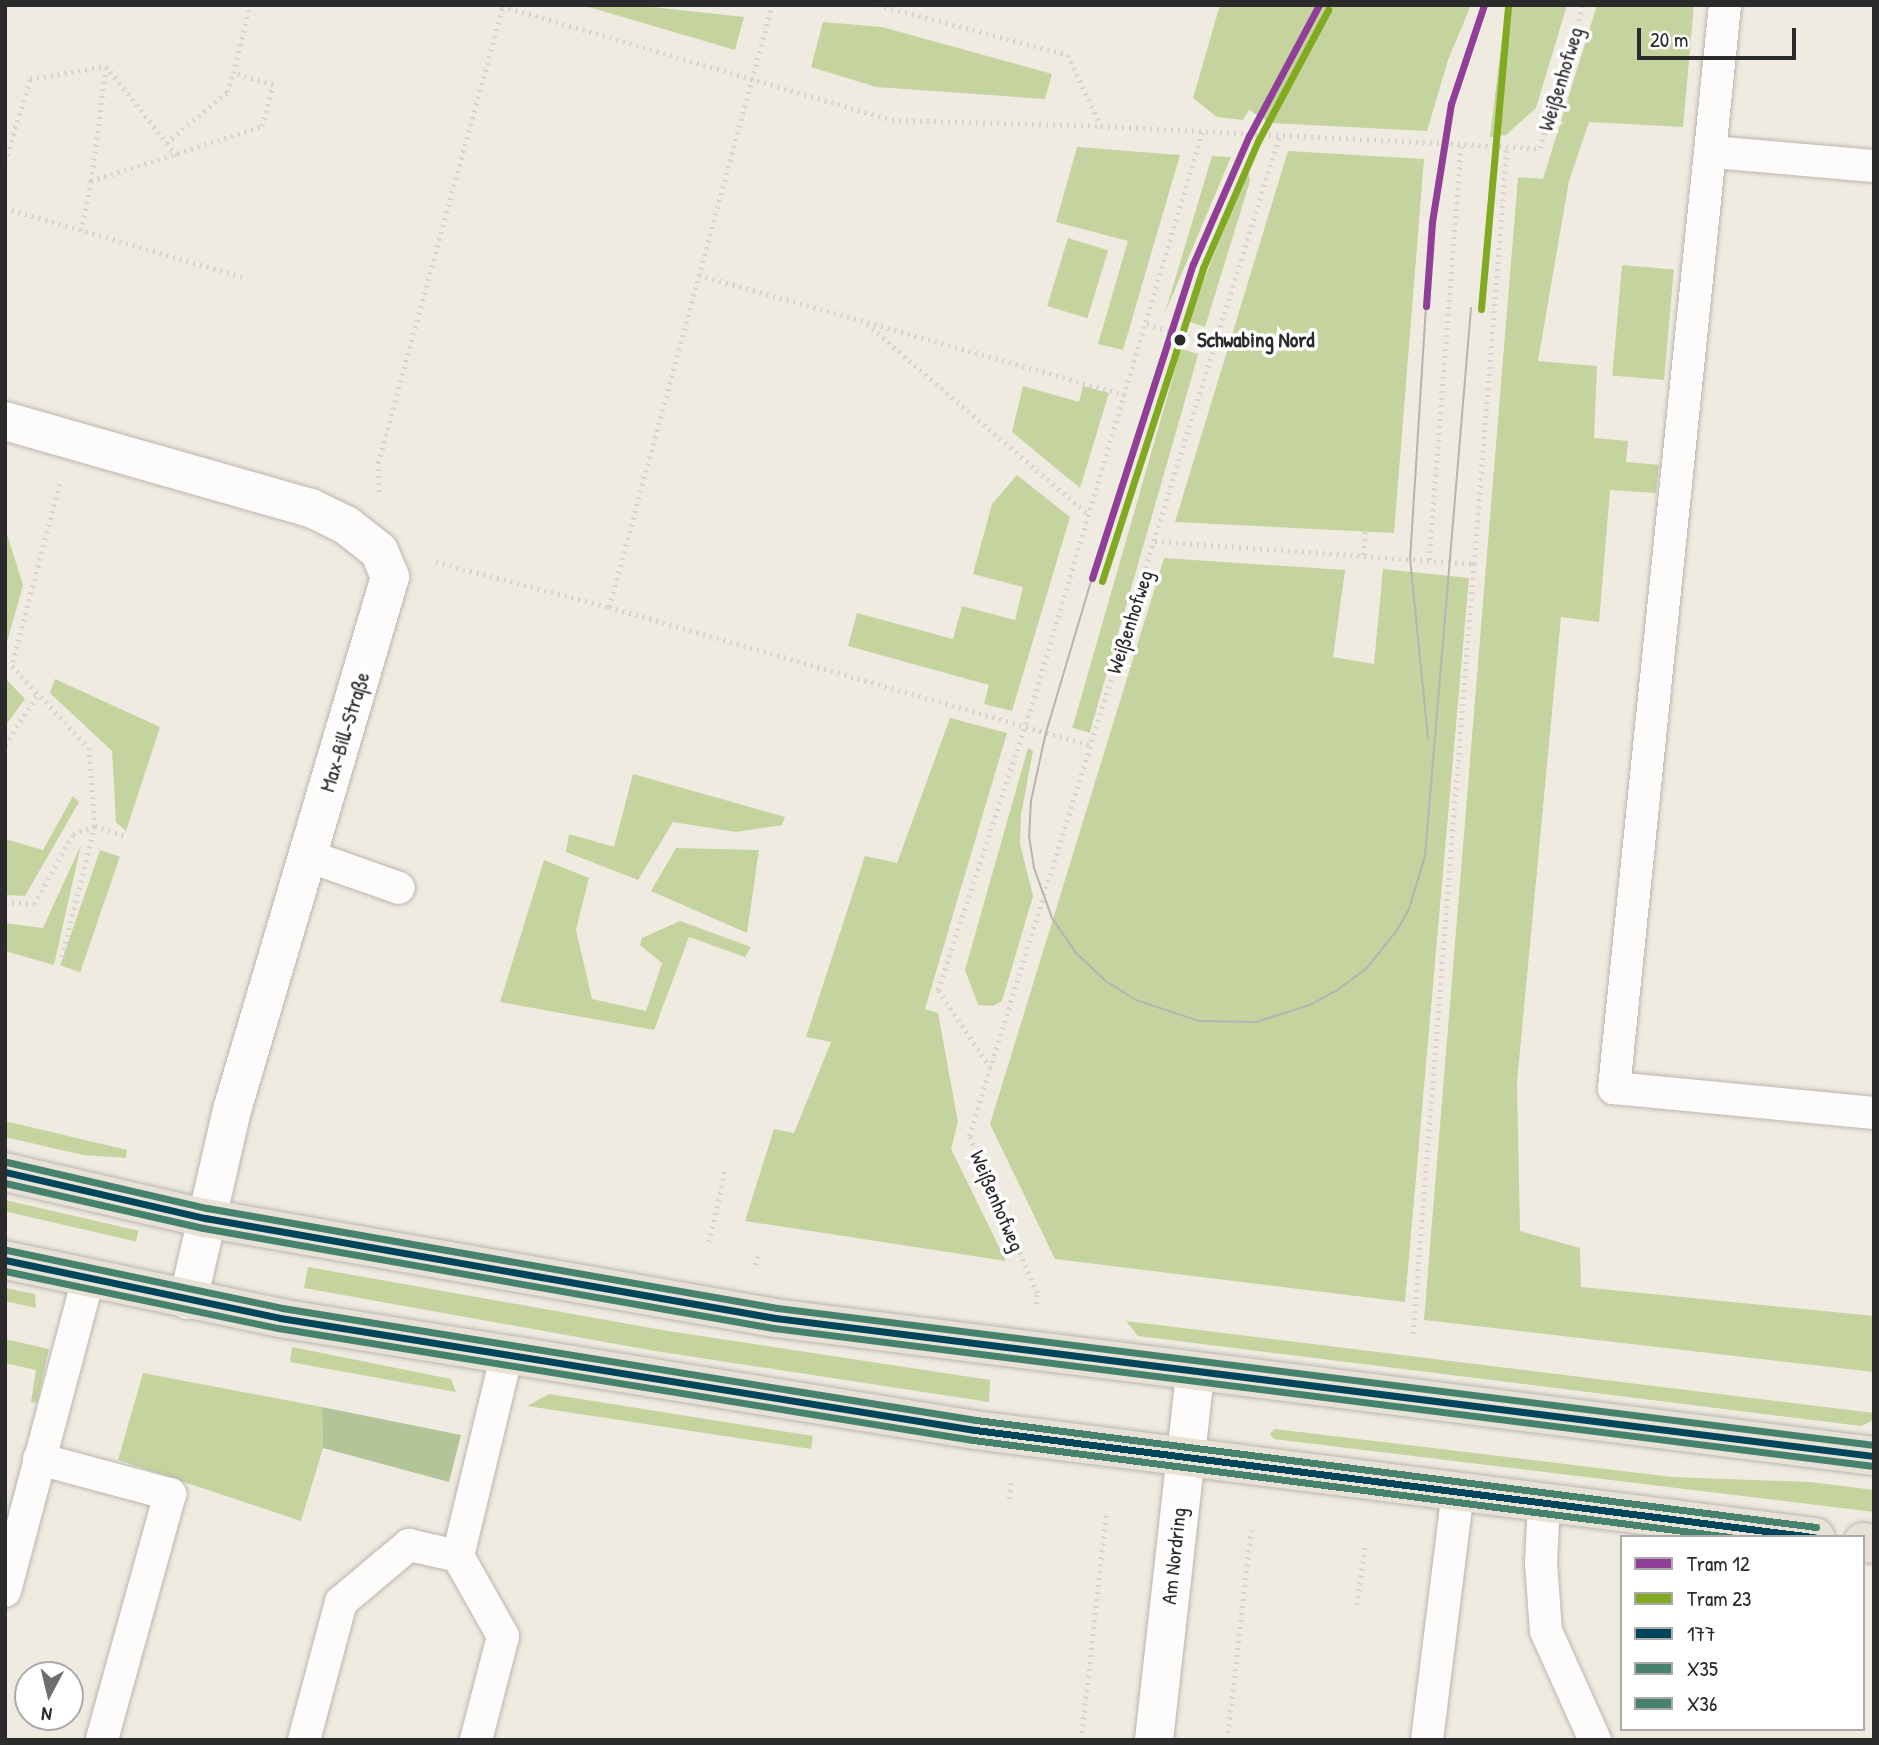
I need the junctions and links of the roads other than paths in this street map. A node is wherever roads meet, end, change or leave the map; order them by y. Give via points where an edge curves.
1 (1725, 5) edge
2 (1713, 152) junction
3 (1874, 166) edge
4 (5, 421) edge
5 (308, 856) junction
6 (399, 888) dead end
7 (1874, 1114) edge
8 (5, 1172) edge
9 (205, 1218) junction
10 (5, 1260) edge
11 (88, 1279) junction
12 (188, 1300) junction
13 (507, 1354) junction
14 (1195, 1373) junction
15 (1874, 1457) edge
16 (1184, 1458) junction
17 (39, 1459) junction
18 (1458, 1492) junction
19 (1544, 1505) junction
20 (1798, 1535) edge
21 (458, 1556) junction
22 (5, 1591) edge
23 (102, 1740) edge
24 (304, 1740) edge
25 (476, 1740) edge
26 (1154, 1740) edge
27 (1427, 1740) edge
28 (1595, 1740) edge

1 - 2 lane
2 - 3 lane
2 - 7 lane via 1614,1088
4 - 5 street, Max-Bill-Straße via 311,508 346,525 379,551 390,577
5 - 6 lane
5 - 9 street, Max-Bill-Straße via 232,1110
8 - 9 main road
9 - 12 street, Max-Bill-Straße
9 - 14 main road via 520,1277 775,1318
10 - 11 main road
11 - 12 main road
11 - 17 lane
12 - 13 main road
13 - 16 main road via 1016,1436
13 - 21 lane
14 - 15 main road
14 - 16 street, Am Nordring
16 - 18 main road
16 - 26 street, Am Nordring
17 - 22 lane
17 - 23 lane via 170,1494
18 - 19 main road
18 - 27 lane
19 - 20 main road
19 - 28 lane via 1541,1563 1546,1631
21 - 24 lane via 409,1545 341,1602
21 - 25 lane via 503,1636

